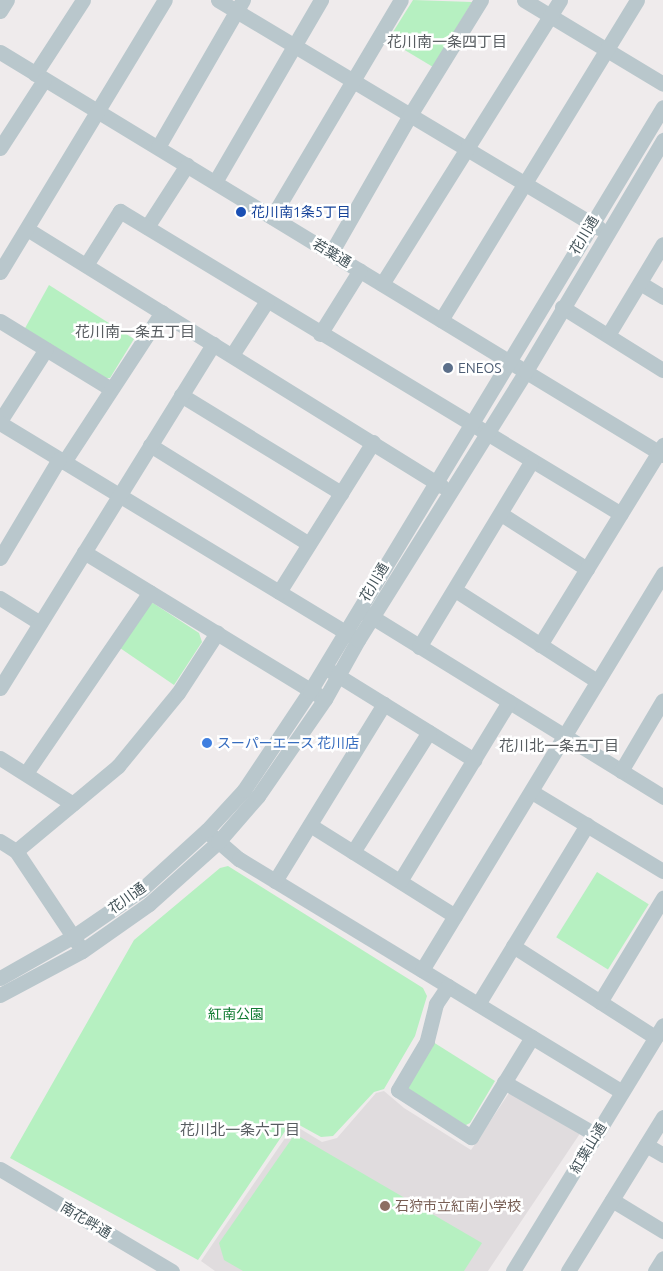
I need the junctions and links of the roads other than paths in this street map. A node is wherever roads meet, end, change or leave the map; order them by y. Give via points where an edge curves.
1 (6, 0) edge
2 (83, 0) edge
3 (165, 0) edge
4 (218, 0) edge
5 (321, 0) edge
6 (401, 0) edge
7 (481, 0) edge
8 (524, 0) edge
9 (560, 0) edge
10 (637, 0) edge
11 (240, 5) edge
12 (0, 11) edge
13 (550, 16) junction
14 (294, 45) junction
15 (606, 49) junction
16 (0, 52) edge
17 (40, 77) junction
18 (354, 82) junction
19 (663, 84) edge
20 (663, 107) edge
21 (98, 113) junction
22 (410, 115) junction
23 (1, 143) edge
24 (641, 143) junction
25 (158, 148) junction
26 (660, 149) edge
27 (468, 150) junction
28 (187, 165) junction
29 (215, 182) junction
30 (524, 184) junction
31 (272, 217) junction
32 (591, 224) junction
33 (147, 227) junction
34 (26, 229) junction
35 (606, 232) junction
36 (663, 244) edge
37 (330, 252) junction
38 (86, 265) junction
39 (360, 270) junction
40 (0, 271) edge
41 (640, 283) junction
42 (382, 284) junction
43 (663, 297) edge
44 (267, 301) junction
45 (562, 307) junction
46 (162, 312) junction
47 (0, 320) edge
48 (442, 320) junction
49 (320, 334) junction
50 (608, 335) junction
51 (213, 344) junction
52 (46, 349) junction
53 (232, 356) junction
54 (508, 360) junction
55 (663, 370) edge
56 (526, 371) junction
57 (111, 389) junction
58 (181, 395) junction
59 (0, 422) edge
60 (468, 424) junction
61 (486, 435) junction
62 (373, 442) junction
63 (150, 445) junction
64 (661, 451) edge
65 (62, 461) junction
66 (531, 462) junction
67 (434, 480) junction
68 (450, 492) junction
69 (341, 493) junction
70 (119, 496) junction
71 (500, 514) junction
72 (620, 514) junction
73 (309, 544) junction
74 (84, 552) junction
75 (0, 558) edge
76 (587, 569) junction
77 (663, 573) edge
78 (455, 590) junction
79 (150, 592) junction
80 (278, 592) junction
81 (0, 598) edge
82 (358, 608) junction
83 (372, 617) junction
84 (40, 623) junction
85 (345, 631) junction
86 (217, 633) junction
87 (358, 640) junction
88 (540, 645) junction
89 (420, 647) junction
90 (323, 667) junction
91 (338, 675) junction
92 (597, 681) junction
93 (2, 683) edge
94 (310, 691) junction
95 (325, 699) junction
96 (663, 700) edge
97 (509, 702) junction
98 (384, 704) junction
99 (659, 717) edge
100 (429, 732) junction
101 (564, 736) junction
102 (0, 758) edge
103 (474, 760) junction
104 (622, 771) junction
105 (26, 773) junction
106 (532, 792) junction
107 (663, 797) edge
108 (74, 804) junction
109 (310, 825) junction
110 (587, 825) junction
111 (207, 830) junction
112 (0, 841) edge
113 (218, 842) junction
114 (16, 850) junction
115 (354, 852) junction
116 (663, 871) edge
117 (275, 881) junction
118 (400, 881) junction
119 (663, 898) edge
120 (455, 916) junction
121 (74, 936) junction
122 (513, 946) junction
123 (82, 951) junction
124 (422, 970) junction
125 (0, 978) edge
126 (448, 986) junction
127 (0, 996) edge
128 (600, 1002) junction
129 (478, 1004) junction
130 (659, 1031) edge
131 (532, 1037) junction
132 (504, 1082) junction
133 (622, 1092) junction
134 (663, 1117) edge
135 (596, 1135) junction
136 (646, 1145) junction
137 (663, 1155) edge
138 (0, 1169) edge
139 (612, 1200) junction
140 (663, 1231) edge
141 (663, 1258) edge
142 (172, 1271) edge
143 (513, 1271) edge
144 (568, 1271) edge
145 (655, 1271) edge

1 - 12 street
2 - 17 street
3 - 21 street
4 - 11 street
5 - 14 street
6 - 18 street
7 - 22 street
8 - 13 street
9 - 13 street
10 - 15 street
11 - 14 street
11 - 25 street
13 - 15 street
13 - 27 street
14 - 18 street
14 - 29 street
15 - 19 street
15 - 30 street
16 - 17 street, 若葉通
17 - 21 street, 若葉通
17 - 23 street
18 - 22 street
18 - 31 street
20 - 24 street, 花川通
21 - 25 street, 若葉通
21 - 34 street
22 - 27 street
22 - 37 street
24 - 26 street
24 - 32 street, 花川通
25 - 28 street, 若葉通
26 - 35 street, 花川通
27 - 30 street
27 - 42 street
28 - 29 street, 若葉通
28 - 33 street
29 - 31 street, 若葉通
30 - 32 street
30 - 48 street
31 - 37 street, 若葉通
32 - 35 street
32 - 54 street, 花川通
33 - 38 street via 120,211
33 - 44 street
34 - 38 street
34 - 40 street
35 - 45 street, 花川通
36 - 41 street
37 - 39 street, 若葉通
38 - 46 street
39 - 42 street, 若葉通
39 - 49 street
41 - 43 street
41 - 50 street
42 - 48 street, 若葉通
44 - 49 street
44 - 53 street
45 - 50 street
45 - 56 street, 花川通
46 - 51 street
46 - 57 street
47 - 52 street
48 - 54 street, 若葉通
49 - 60 street
50 - 55 street
51 - 53 street
51 - 58 street
52 - 57 street
52 - 59 street
53 - 62 street
54 - 56 street, 若葉通
54 - 60 street, 花川通
56 - 61 street, 花川通
56 - 64 street, 若葉通
57 - 65 street
58 - 63 street
58 - 69 street
59 - 65 street
60 - 61 street
60 - 67 street, 花川通
61 - 66 street
61 - 68 street, 花川通
62 - 67 street
62 - 69 street
63 - 70 street
63 - 73 street
64 - 72 street
65 - 70 street
65 - 75 street
66 - 71 street
66 - 72 street
67 - 68 street
67 - 82 street, 花川通
68 - 83 street, 花川通
69 - 73 street
70 - 74 street
70 - 80 street
71 - 76 street
71 - 78 street
72 - 76 street
73 - 80 street
74 - 79 street
74 - 84 street
76 - 88 street
77 - 92 street
78 - 88 street
78 - 89 street
79 - 86 street
79 - 105 street
80 - 85 street
81 - 84 street
82 - 83 street
82 - 85 street, 花川通
83 - 87 street, 花川通
83 - 89 street
84 - 93 street
85 - 87 street
85 - 90 street, 花川通
86 - 94 street
86 - 108 street via 178,693 118,766
87 - 91 street, 花川通
88 - 92 street
89 - 97 street
90 - 91 street
90 - 94 street, 花川通
91 - 95 street, 花川通
91 - 98 street
92 - 101 street
94 - 95 street
94 - 111 street, 花川通 via 244,790
95 - 113 street, 花川通 via 283,763
96 - 99 street
97 - 101 street
97 - 103 street
98 - 100 street
98 - 109 street
99 - 104 street
100 - 103 street
100 - 115 street
101 - 104 street
101 - 106 street
102 - 105 street
103 - 118 street
104 - 107 street
105 - 108 street
106 - 110 street
106 - 120 street
108 - 114 street
109 - 115 street
109 - 117 street
110 - 116 street
110 - 122 street
111 - 113 street
111 - 121 street, 花川通 via 141,890
112 - 114 street
113 - 117 street
113 - 123 street, 花川通 via 149,904
114 - 121 street
115 - 118 street
117 - 124 street
118 - 120 street
119 - 128 street
120 - 124 street
121 - 123 street
121 - 125 street, 花川通
122 - 128 street
122 - 129 street
123 - 127 street, 花川通
124 - 126 street
126 - 129 street
126 - 132 street via 436,1004 427,1042 398,1090 471,1137
128 - 130 street
129 - 131 street
130 - 133 street, 紅葉山通
131 - 132 street
131 - 133 street
132 - 135 street
133 - 135 street, 紅葉山通
134 - 136 street
135 - 143 street, 紅葉山通
136 - 137 street
136 - 139 street
138 - 142 street, 南花畔通
139 - 140 street
139 - 144 street
141 - 145 street

